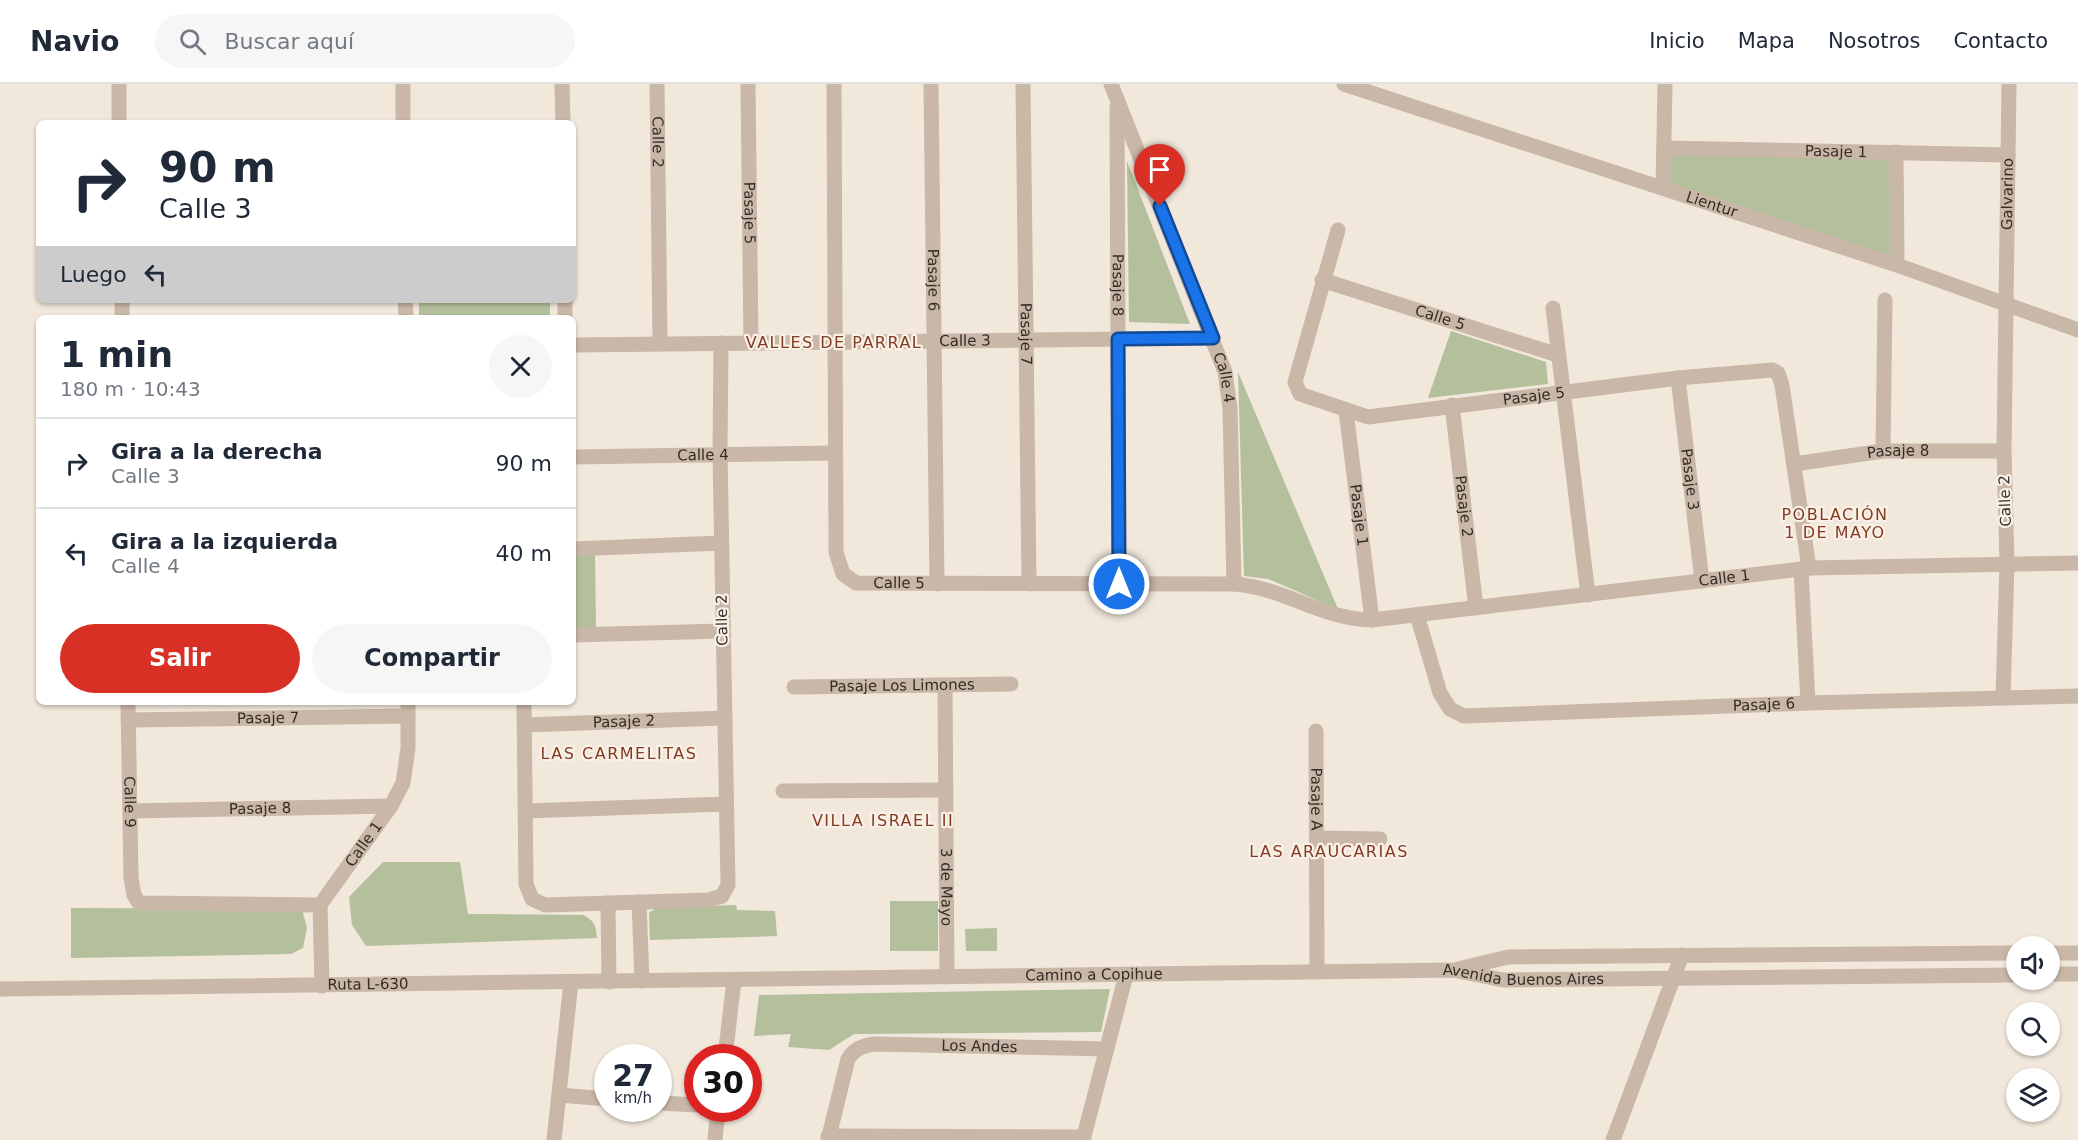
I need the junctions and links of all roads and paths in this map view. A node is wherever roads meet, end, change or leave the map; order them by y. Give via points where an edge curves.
1 (119, 84) edge
2 (403, 84) edge
3 (562, 84) edge
4 (657, 84) edge
5 (748, 84) edge
6 (834, 84) edge
7 (931, 84) edge
8 (1023, 84) edge
9 (1344, 84) edge
10 (1665, 84) edge
11 (2009, 84) edge
12 (1370, 88) edge
13 (1114, 90) edge
14 (119, 120) edge
15 (404, 120) edge
16 (563, 120) edge
17 (1664, 148) junction
18 (1896, 152) junction
19 (2008, 154) junction
20 (1663, 188) junction
21 (1338, 230) dead end
22 (1896, 266) junction
23 (1323, 280) junction
24 (1885, 300) dead end
25 (2005, 304) junction
26 (1553, 308) dead end
27 (2078, 330) edge
28 (1213, 338) junction
29 (1118, 339) junction
30 (1026, 340) junction
31 (934, 341) junction
32 (834, 342) junction
33 (721, 343) junction
34 (751, 343) junction
35 (660, 344) junction
36 (576, 345) edge
37 (1558, 356) junction
38 (1678, 378) junction
39 (1563, 393) junction
40 (1452, 405) junction
41 (1346, 411) junction
42 (1883, 451) junction
43 (2004, 451) junction
44 (834, 453) junction
45 (720, 454) junction
46 (576, 457) edge
47 (1794, 464) junction
48 (721, 543) junction
49 (576, 549) edge
50 (2078, 562) edge
51 (2007, 564) junction
52 (1805, 568) junction
53 (1702, 581) junction
54 (937, 584) junction
55 (1029, 584) junction
56 (1119, 584) junction
57 (1234, 584) junction
58 (1588, 595) junction
59 (1476, 608) junction
60 (1417, 615) junction
61 (1372, 620) junction
62 (723, 631) junction
63 (576, 635) edge
64 (1011, 684) dead end
65 (794, 687) dead end
66 (945, 687) junction
67 (2078, 696) edge
68 (2003, 698) junction
69 (1808, 703) junction
70 (128, 705) edge
71 (524, 705) edge
72 (408, 709) edge
73 (724, 718) junction
74 (128, 720) junction
75 (525, 725) junction
76 (1316, 731) dead end
77 (946, 790) junction
78 (783, 791) dead end
79 (725, 804) junction
80 (392, 806) junction
81 (130, 811) junction
82 (526, 811) junction
83 (1317, 838) junction
84 (1380, 839) dead end
85 (639, 902) junction
86 (608, 903) junction
87 (320, 905) junction
88 (2060, 953) edge
89 (2078, 953) edge
90 (2006, 954) edge
91 (1682, 955) junction
92 (1452, 970) junction
93 (1317, 972) junction
94 (2060, 974) edge
95 (2078, 974) edge
96 (1126, 975) junction
97 (2006, 975) edge
98 (947, 977) junction
99 (734, 980) junction
100 (1672, 980) junction
101 (642, 981) junction
102 (571, 982) junction
103 (609, 982) junction
104 (322, 986) junction
105 (0, 989) edge
106 (727, 1044) edge
107 (1107, 1049) junction
108 (560, 1095) junction
109 (594, 1098) edge
110 (717, 1122) edge
111 (828, 1138) edge
112 (1083, 1138) edge
113 (554, 1140) edge
114 (715, 1140) edge
115 (1613, 1140) edge

1 - 14 street
2 - 15 street
3 - 16 street
4 - 35 street, Calle 2
5 - 34 street, Pasaje 5
6 - 32 street, Calle 5
7 - 31 street, Pasaje 6
8 - 30 street, Pasaje 7
9 - 12 street, Lientur
10 - 17 street
11 - 19 street, Galvarino
12 - 20 street, Lientur
13 - 28 street, Calle 4
13 - 29 street, Pasaje 8
17 - 18 street, Pasaje 1
17 - 20 street
18 - 19 street, Pasaje 1
18 - 22 street
19 - 25 street, Galvarino
20 - 22 street, Lientur
21 - 23 street
22 - 25 street, Lientur
23 - 37 street, Calle 5
23 - 41 street, Pasaje 5 via 1296,389
24 - 42 street
25 - 27 street, Lientur
25 - 43 street, Calle 2
26 - 37 street
28 - 29 street, Calle 3
28 - 57 street, Calle 4 via 1229,391
29 - 30 street, Calle 3
29 - 56 street, Pasaje 8
30 - 31 street, Calle 3
30 - 55 street, Pasaje 7
31 - 32 street, Calle 3
31 - 54 street, Pasaje 6
32 - 34 street, Calle 3
32 - 44 street, Calle 5
33 - 34 street, Calle 3
33 - 35 street, Calle 3
33 - 45 street, Calle 2
35 - 36 street, Calle 3
37 - 39 street
38 - 39 street, Pasaje 5
38 - 47 street, Pasaje 5 via 1766,369 1778,373
38 - 53 street, Pasaje 3
39 - 40 street, Pasaje 5
39 - 58 street
40 - 41 street, Pasaje 5 via 1368,417
40 - 59 street, Pasaje 2
41 - 61 street, Pasaje 1
42 - 43 street, Pasaje 8
42 - 47 street, Pasaje 8
43 - 51 street, Calle 2
44 - 45 street, Calle 4
44 - 54 street, Calle 5 via 836,552 843,574 863,584
45 - 46 street, Calle 4
45 - 48 street, Calle 2
47 - 52 street
48 - 49 street
48 - 62 street, Calle 2
50 - 51 street, Calle 1
51 - 52 street, Calle 1
51 - 68 street, Calle 2
52 - 53 street, Calle 1
52 - 69 street
53 - 58 street, Calle 1
54 - 55 street, Calle 5
55 - 56 street, Calle 5
56 - 57 street, Calle 5
57 - 61 street, Calle 5 via 1280,592 1332,616
58 - 59 street, Calle 1
59 - 60 street, Calle 1
60 - 61 street, Calle 1
60 - 69 street, Pasaje 6 via 1440,693 1450,709 1464,716
62 - 63 street
62 - 73 street, Calle 2
64 - 66 street, Pasaje Los Limones
65 - 66 street, Pasaje Los Limones
66 - 77 street, 3 de Mayo
67 - 68 street, Pasaje 6
68 - 69 street, Pasaje 6
70 - 74 street, Calle 9
71 - 75 street
72 - 74 street, Pasaje 7
72 - 80 street, Calle 1 via 403,783
73 - 75 street, Pasaje 2
73 - 79 street, Calle 2
74 - 81 street, Calle 9
75 - 82 street
76 - 83 street, Pasaje A
77 - 78 street
77 - 98 street, 3 de Mayo
79 - 82 street
79 - 85 street, Calle 2 via 728,885 722,896 709,900
80 - 81 street, Pasaje 8
80 - 87 street, Calle 1
81 - 87 street, Calle 9 via 131,878 139,903
82 - 86 street via 526,884 532,899 544,905
83 - 84 street
83 - 93 street, Pasaje A
85 - 86 street
85 - 101 street
86 - 103 street
87 - 104 street
88 - 89 street
90 - 91 street, Avenida Buenos Aires
91 - 92 street, Avenida Buenos Aires via 1508,957
91 - 100 street
92 - 93 street, Camino a Copihue
92 - 100 street, Avenida Buenos Aires via 1503,980
93 - 96 street, Camino a Copihue
94 - 95 street
96 - 98 street, Camino a Copihue
96 - 107 street
97 - 100 street, Avenida Buenos Aires
98 - 99 street, Camino a Copihue
99 - 101 street, Ruta L-630
99 - 106 street
100 - 115 street
101 - 103 street, Ruta L-630
102 - 103 street, Ruta L-630
102 - 104 street, Ruta L-630
102 - 108 street
104 - 105 street, Ruta L-630
107 - 111 street, Los Andes via 874,1044 853,1052 844,1071
107 - 112 street
108 - 109 street
108 - 113 street
110 - 114 street
111 - 112 street

